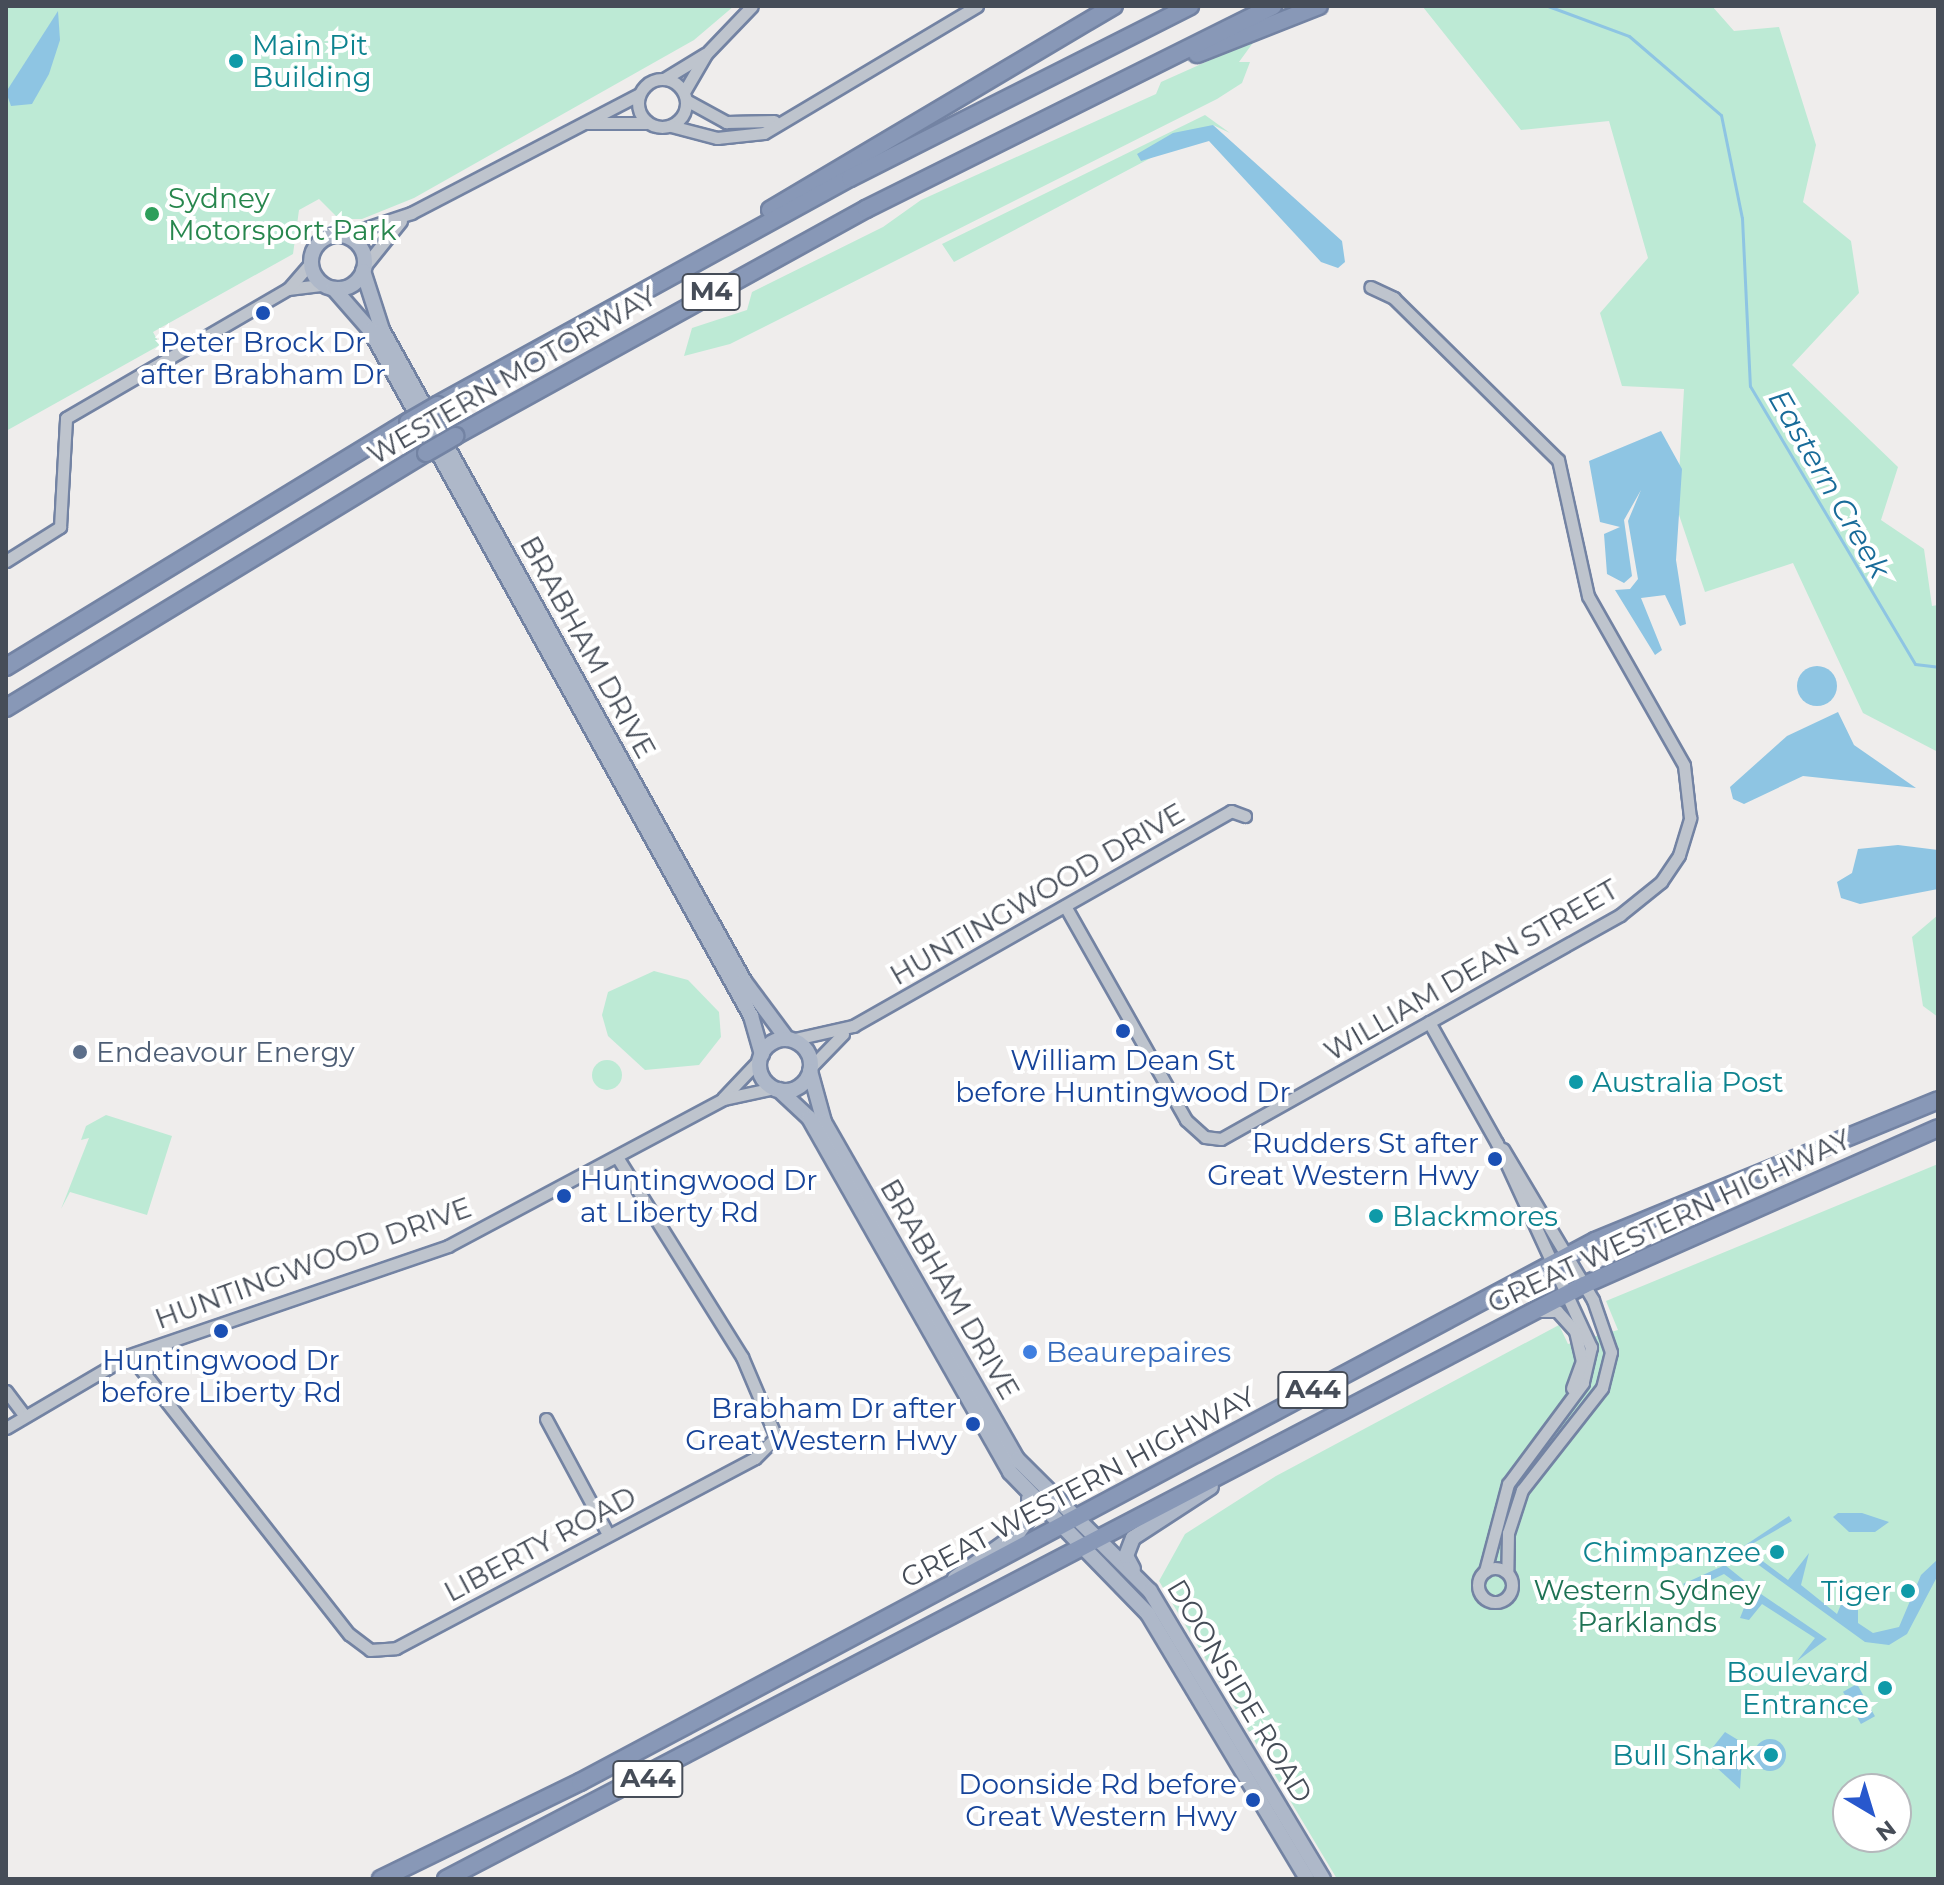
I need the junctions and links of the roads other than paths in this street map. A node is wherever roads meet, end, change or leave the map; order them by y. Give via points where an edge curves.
1 (752, 6) edge
2 (977, 6) edge
3 (1114, 6) edge
4 (1190, 6) edge
5 (1273, 6) edge
6 (1319, 6) edge
7 (1177, 53) junction
8 (706, 54) junction
9 (664, 79) junction
10 (638, 95) junction
11 (685, 96) junction
12 (774, 121) junction
13 (648, 124) junction
14 (572, 126) junction
15 (671, 126) junction
16 (411, 213) junction
17 (762, 226) junction
18 (342, 236) junction
19 (311, 263) junction
20 (364, 269) junction
21 (329, 287) junction
22 (1370, 287) dead end
23 (288, 289) junction
24 (6, 561) edge
25 (6, 667) edge
26 (6, 708) edge
27 (1245, 816) dead end
28 (1065, 906) junction
29 (1429, 1022) junction
30 (853, 1026) junction
31 (789, 1039) junction
32 (761, 1056) junction
33 (811, 1069) junction
34 (776, 1089) junction
35 (723, 1099) junction
36 (1938, 1100) edge
37 (1938, 1128) edge
38 (617, 1157) junction
39 (1561, 1258) junction
40 (1577, 1289) junction
41 (1535, 1312) junction
42 (130, 1355) junction
43 (6, 1391) edge
44 (25, 1416) junction
45 (546, 1419) dead end
46 (1551, 1422) junction
47 (6, 1428) edge
48 (1237, 1468) junction
49 (1029, 1496) junction
50 (1065, 1523) junction
51 (608, 1534) junction
52 (1090, 1545) junction
53 (1485, 1571) junction
54 (1507, 1572) junction
55 (1136, 1574) junction
56 (949, 1584) junction
57 (381, 1879) edge
58 (446, 1879) edge
59 (1307, 1879) edge
60 (1323, 1879) edge

1 - 8 street
2 - 12 street
3 - 17 highway via 961,91 767,212
4 - 17 highway, WESTERN MOTORWAY / M4
5 - 7 highway, WESTERN MOTORWAY / M4
6 - 7 highway via 1192,57
7 - 26 highway, WESTERN MOTORWAY / M4, bridge via 866,209 455,436
8 - 9 street
8 - 11 street
9 - 10 street
9 - 11 street
10 - 13 street
10 - 14 street
11 - 12 street via 726,122
11 - 15 street
12 - 15 street via 764,133 741,139
13 - 14 street via 607,119
13 - 15 street
14 - 16 street
16 - 18 street
16 - 20 street
17 - 25 highway, WESTERN MOTORWAY / M4, bridge via 437,405
18 - 19 main road via 320,242
18 - 20 main road via 360,247
19 - 21 main road
19 - 23 street
20 - 21 main road via 354,284
20 - 31 main road, BRABHAM DRIVE via 382,330 744,981
21 - 23 street
21 - 32 main road, BRABHAM DRIVE via 370,330 751,1016
22 - 29 street, WILLIAM DEAN STREET via 1394,298 1558,460 1588,596 1679,754 1689,789 1684,842 1661,882 1620,915
23 - 24 street via 66,418 60,527
27 - 28 street, HUNTINGWOOD DRIVE via 1231,811
28 - 29 street, WILLIAM DEAN STREET via 1182,1114 1205,1137 1233,1134
28 - 30 street, HUNTINGWOOD DRIVE
29 - 39 street
30 - 31 street, HUNTINGWOOD DRIVE
30 - 33 street, HUNTINGWOOD DRIVE
31 - 32 main road
31 - 33 main road via 806,1050
32 - 34 main road via 762,1076
32 - 35 street, HUNTINGWOOD DRIVE
33 - 34 main road via 799,1087
33 - 50 main road, BRABHAM DRIVE via 824,1122 1017,1459
34 - 35 street, HUNTINGWOOD DRIVE
34 - 49 main road, BRABHAM DRIVE via 809,1118
35 - 38 street, HUNTINGWOOD DRIVE
36 - 39 highway, GREAT WESTERN HIGHWAY / A44 via 1671,1204
37 - 40 highway, GREAT WESTERN HIGHWAY / A44
38 - 42 street, HUNTINGWOOD DRIVE via 448,1246
38 - 51 street, LIBERTY ROAD via 742,1357 776,1437 755,1458
39 - 40 street
39 - 50 highway, GREAT WESTERN HIGHWAY / A44
40 - 41 highway, GREAT WESTERN HIGHWAY / A44
40 - 46 street via 1591,1365
40 - 54 street via 1606,1328 1610,1369 1522,1490 1508,1533
41 - 46 street via 1562,1314 1580,1347 1576,1381
41 - 48 highway, GREAT WESTERN HIGHWAY / A44
42 - 44 street, HUNTINGWOOD DRIVE
42 - 51 street, LIBERTY ROAD via 349,1634 370,1650 404,1644
43 - 44 street
44 - 47 street, HUNTINGWOOD DRIVE
45 - 51 street
46 - 53 street via 1505,1492
48 - 52 highway, GREAT WESTERN HIGHWAY / A44
48 - 55 main road via 1133,1538 1126,1556
49 - 50 main road, BRABHAM DRIVE
49 - 56 main road via 1032,1514 1018,1533
50 - 52 main road
50 - 56 highway, GREAT WESTERN HIGHWAY / A44
52 - 55 main road, DOONSIDE ROAD
52 - 58 highway, GREAT WESTERN HIGHWAY / A44
52 - 59 main road, DOONSIDE ROAD via 1162,1634
53 - 54 street
53 - 54 street via 1479,1589 1494,1602 1512,1590
55 - 60 main road, DOONSIDE ROAD
56 - 57 highway, GREAT WESTERN HIGHWAY / A44 via 580,1782

